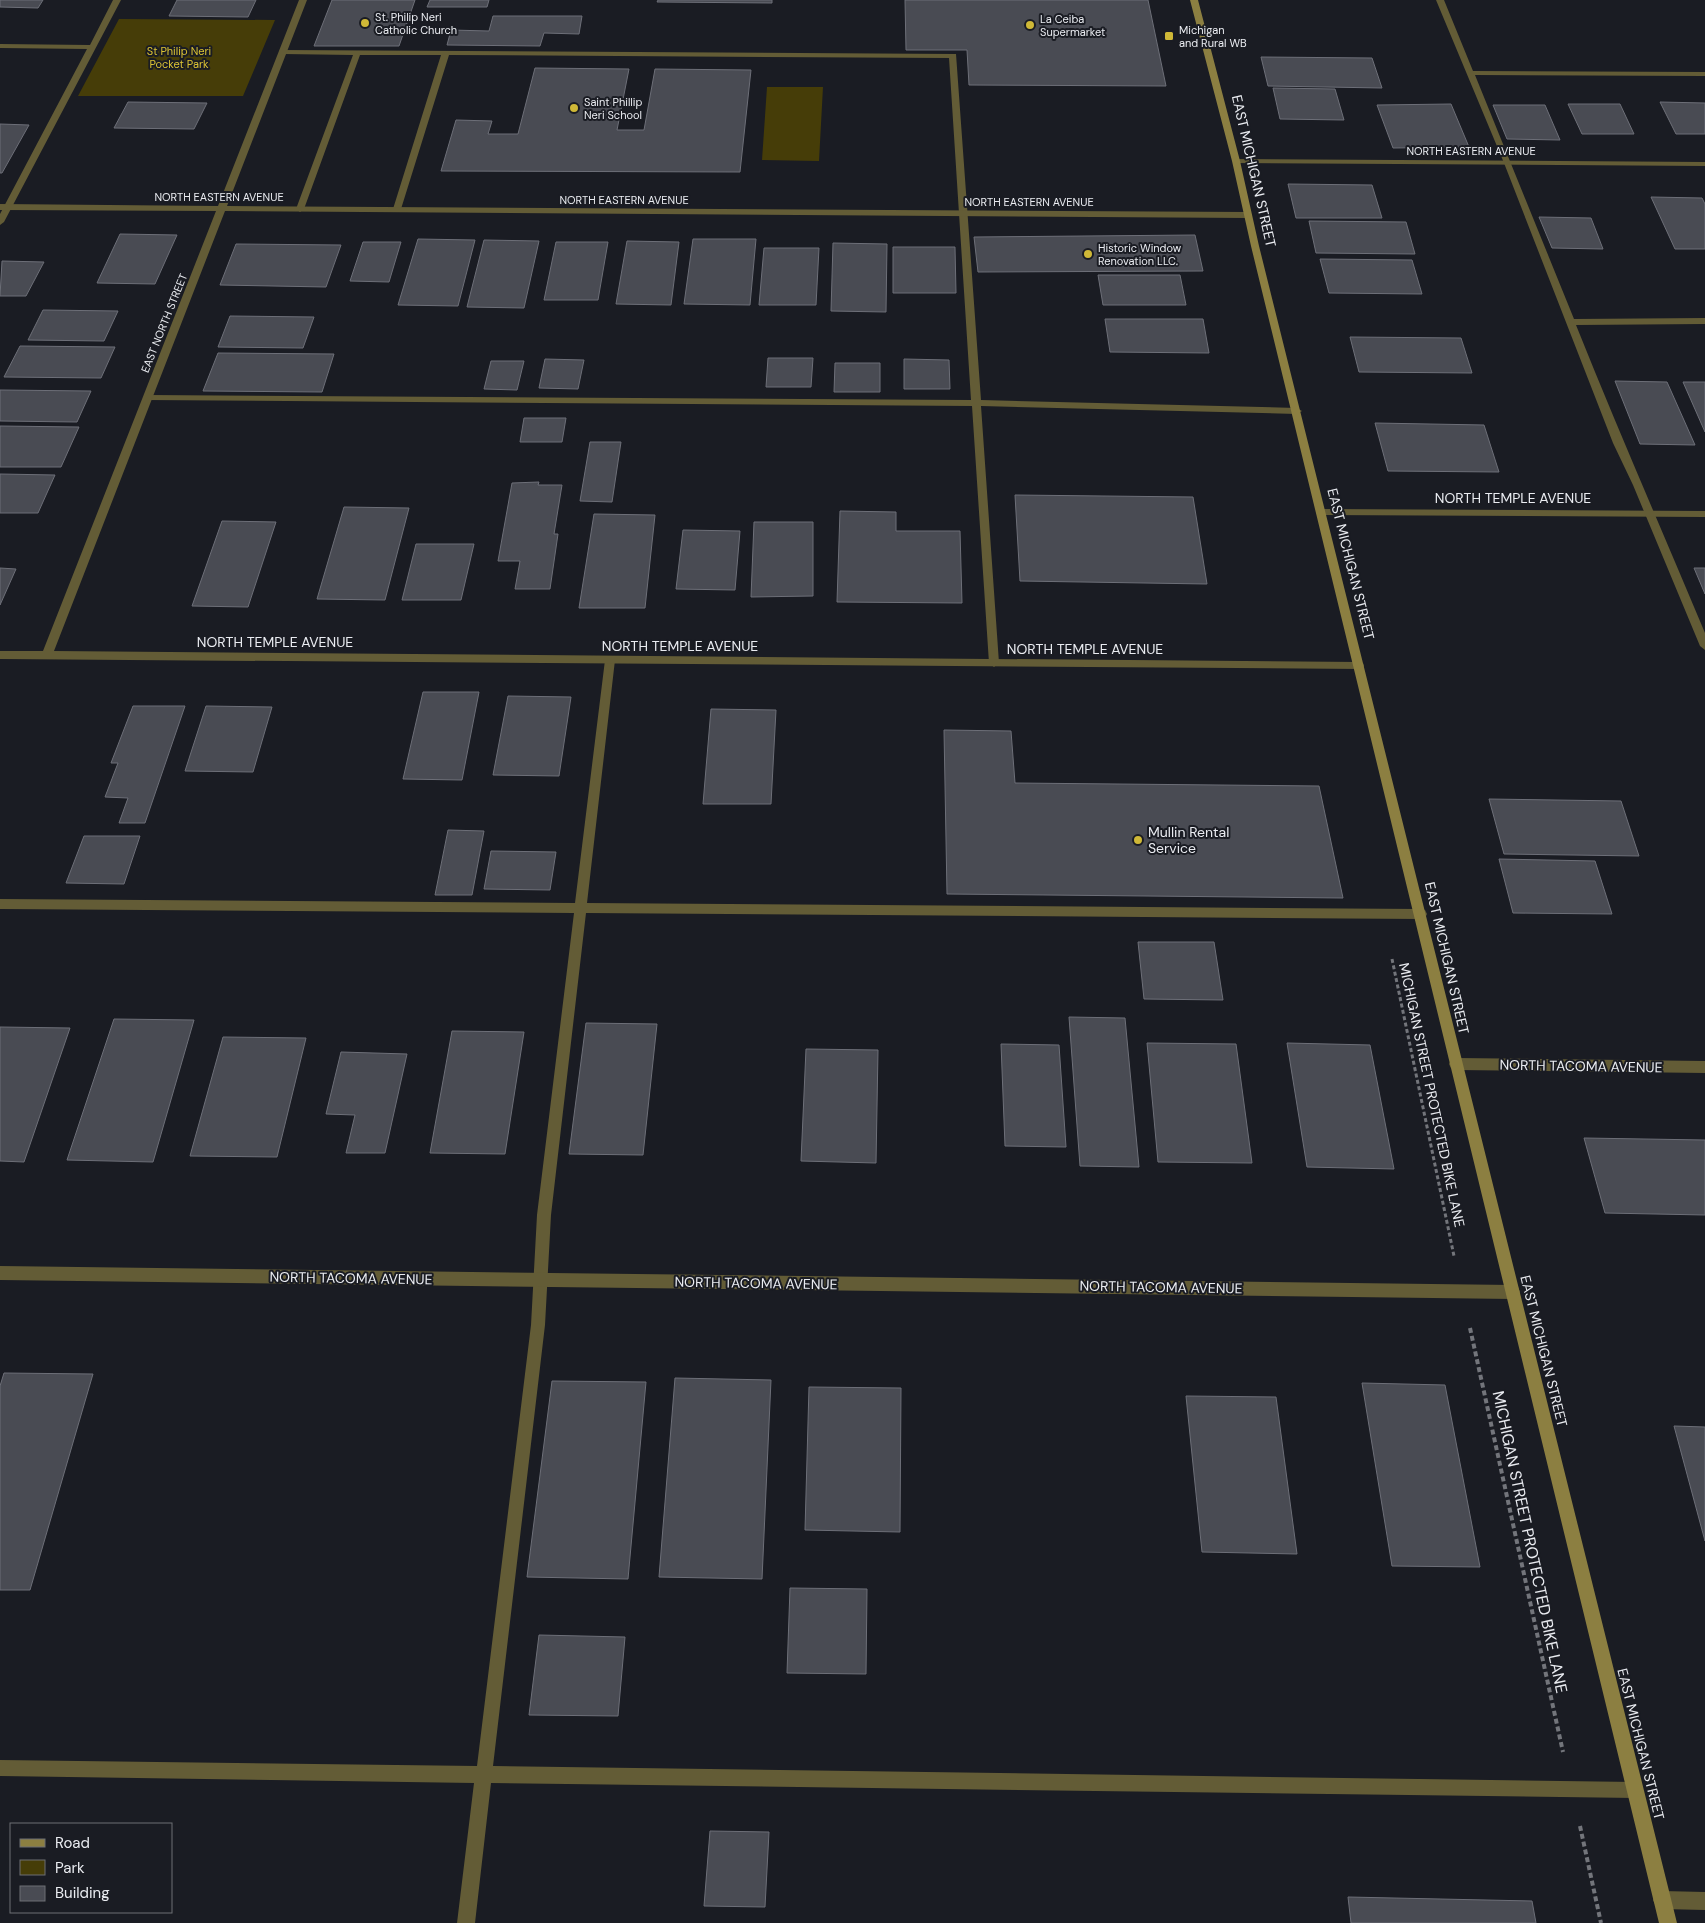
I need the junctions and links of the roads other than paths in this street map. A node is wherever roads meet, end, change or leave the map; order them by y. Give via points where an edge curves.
1 (117, 0) edge
2 (303, 0) edge
3 (1194, 0) edge
4 (1440, 0) edge
5 (0, 46) edge
6 (92, 47) junction
7 (283, 52) junction
8 (357, 53) junction
9 (446, 53) junction
10 (1470, 72) junction
11 (1705, 74) edge
12 (1236, 161) junction
13 (1508, 163) junction
14 (1705, 164) edge
15 (4, 207) edge
16 (223, 208) junction
17 (300, 209) junction
18 (398, 209) junction
19 (963, 213) junction
20 (1248, 215) junction
21 (0, 222) edge
22 (1705, 321) edge
23 (1571, 322) junction
24 (148, 398) junction
25 (976, 403) junction
26 (1297, 412) junction
27 (1321, 512) junction
28 (1650, 514) junction
29 (1705, 514) edge
30 (1705, 646) edge
31 (0, 655) edge
32 (47, 655) junction
33 (610, 660) junction
34 (994, 663) junction
35 (1359, 666) junction
36 (0, 904) edge
37 (580, 908) junction
38 (1420, 914) junction
39 (1456, 1064) junction
40 (1705, 1067) edge
41 (0, 1273) edge
42 (541, 1280) junction
43 (1512, 1292) junction
44 (0, 1768) edge
45 (484, 1775) junction
46 (1636, 1790) junction
47 (1662, 1900) junction
48 (1705, 1901) edge
49 (466, 1923) edge
50 (1668, 1923) edge

1 - 6 street
2 - 7 street, EAST NORTH STREET
3 - 12 main road, EAST MICHIGAN STREET
4 - 10 street
5 - 6 street
6 - 15 street
7 - 8 street
7 - 16 street, EAST NORTH STREET
8 - 9 street
8 - 17 street
9 - 18 street
9 - 19 street via 953,56
10 - 11 street
10 - 13 street
12 - 13 street, NORTH EASTERN AVENUE
12 - 20 main road, EAST MICHIGAN STREET
13 - 14 street, NORTH EASTERN AVENUE
13 - 23 street
15 - 16 street, NORTH EASTERN AVENUE
15 - 21 street
16 - 17 street, NORTH EASTERN AVENUE
16 - 24 street, EAST NORTH STREET
17 - 18 street, NORTH EASTERN AVENUE
18 - 19 street, NORTH EASTERN AVENUE
19 - 20 street, NORTH EASTERN AVENUE
19 - 25 street
20 - 26 main road, EAST MICHIGAN STREET
22 - 23 street
23 - 28 street via 1618,443
24 - 25 street
24 - 32 street, EAST NORTH STREET
25 - 26 street
25 - 34 street
26 - 27 main road, EAST MICHIGAN STREET
27 - 28 street, NORTH TEMPLE AVENUE
27 - 35 main road, EAST MICHIGAN STREET
28 - 29 street, NORTH TEMPLE AVENUE
28 - 30 street
31 - 32 street, NORTH TEMPLE AVENUE
32 - 33 street, NORTH TEMPLE AVENUE
33 - 34 street, NORTH TEMPLE AVENUE
33 - 37 street
34 - 35 street, NORTH TEMPLE AVENUE
35 - 38 main road, EAST MICHIGAN STREET
36 - 37 street
37 - 38 street
37 - 42 street via 544,1215
38 - 39 main road, EAST MICHIGAN STREET
39 - 40 street, NORTH TACOMA AVENUE
39 - 43 main road, EAST MICHIGAN STREET
41 - 42 street, NORTH TACOMA AVENUE
42 - 43 street, NORTH TACOMA AVENUE
42 - 45 street
43 - 46 main road, EAST MICHIGAN STREET
44 - 45 street
45 - 46 street
45 - 49 street
46 - 47 main road, EAST MICHIGAN STREET
47 - 48 street
47 - 50 main road, EAST MICHIGAN STREET

